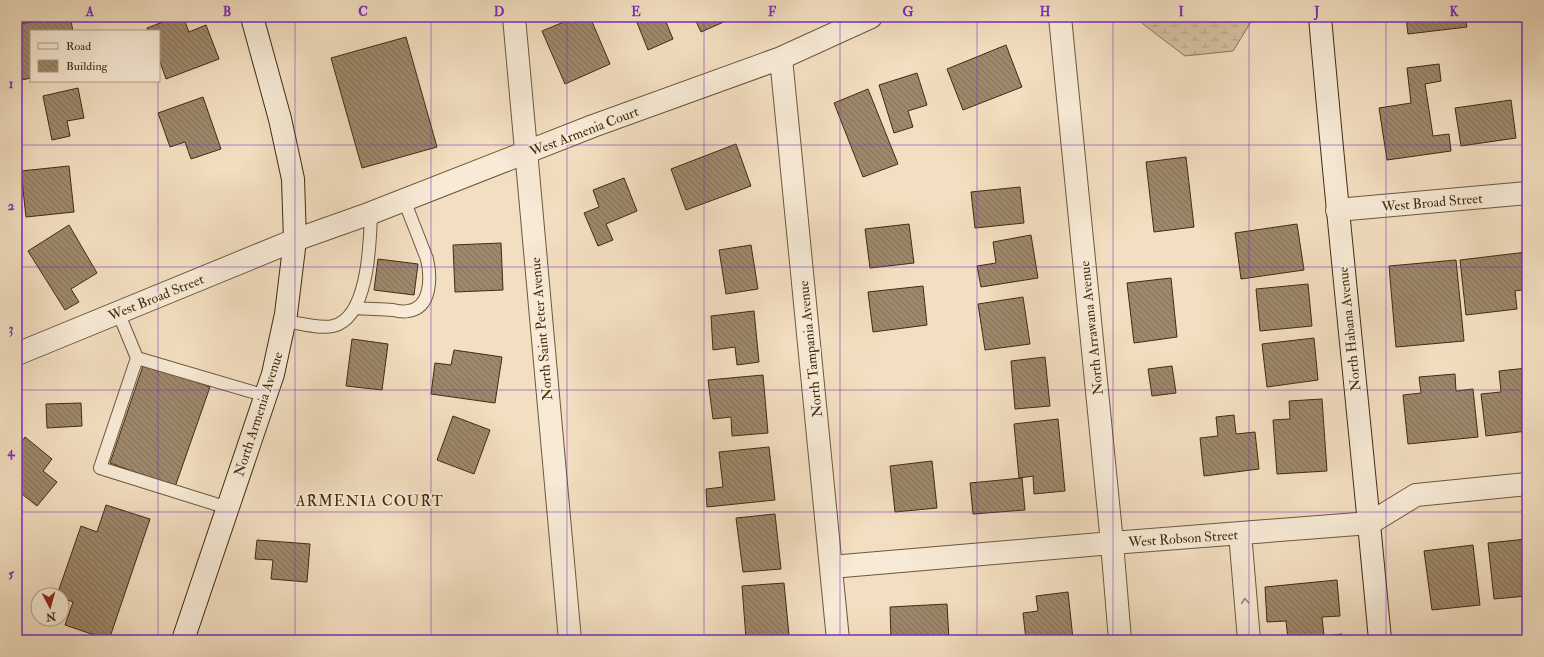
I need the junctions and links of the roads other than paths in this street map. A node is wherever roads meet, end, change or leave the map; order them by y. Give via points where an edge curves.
1 (252, 17) edge
2 (514, 17) edge
3 (871, 17) edge
4 (1060, 17) edge
5 (1320, 17) edge
6 (782, 58) junction
7 (525, 153) junction
8 (1527, 194) edge
9 (404, 200) junction
10 (1337, 210) junction
11 (371, 213) junction
12 (295, 240) junction
13 (355, 308) junction
14 (118, 312) junction
15 (285, 321) junction
16 (17, 354) edge
17 (137, 358) junction
18 (266, 396) junction
19 (1527, 484) edge
20 (228, 508) junction
21 (1370, 523) junction
22 (1240, 533) junction
23 (1112, 543) junction
24 (831, 567) junction
25 (183, 640) edge
26 (570, 640) edge
27 (838, 640) edge
28 (1120, 640) edge
29 (1249, 640) edge
30 (1380, 640) edge

1 - 12 street, North Armenia Avenue via 294,179
2 - 7 street, North Saint Peter Avenue
3 - 6 street, West Armenia Court
4 - 23 street, North Arrawana Avenue
5 - 10 street, North Habana Avenue
6 - 7 street, West Armenia Court
6 - 24 street, North Tampania Avenue
7 - 9 street, West Armenia Court
7 - 26 street, North Saint Peter Avenue
8 - 10 street, West Broad Street
9 - 11 street, West Armenia Court
9 - 13 lane via 429,268 429,284 424,302 408,311
10 - 21 street, North Habana Avenue
11 - 12 street, West Armenia Court
11 - 13 lane via 364,284
12 - 14 street, West Broad Street
12 - 15 street, North Armenia Avenue
13 - 15 lane via 334,326
14 - 16 street, West Broad Street
14 - 17 lane
15 - 18 street, North Armenia Avenue
17 - 18 lane
17 - 20 lane via 100,468
18 - 20 street, North Armenia Avenue
19 - 21 street, West Robson Street via 1416,495
20 - 25 street, North Armenia Avenue
21 - 22 street, West Robson Street
21 - 30 street, North Habana Avenue
22 - 23 street, West Robson Street
29 -> 22 street
23 - 24 street, West Robson Street
23 - 28 street, North Arrawana Avenue
24 - 27 street, North Tampania Avenue

